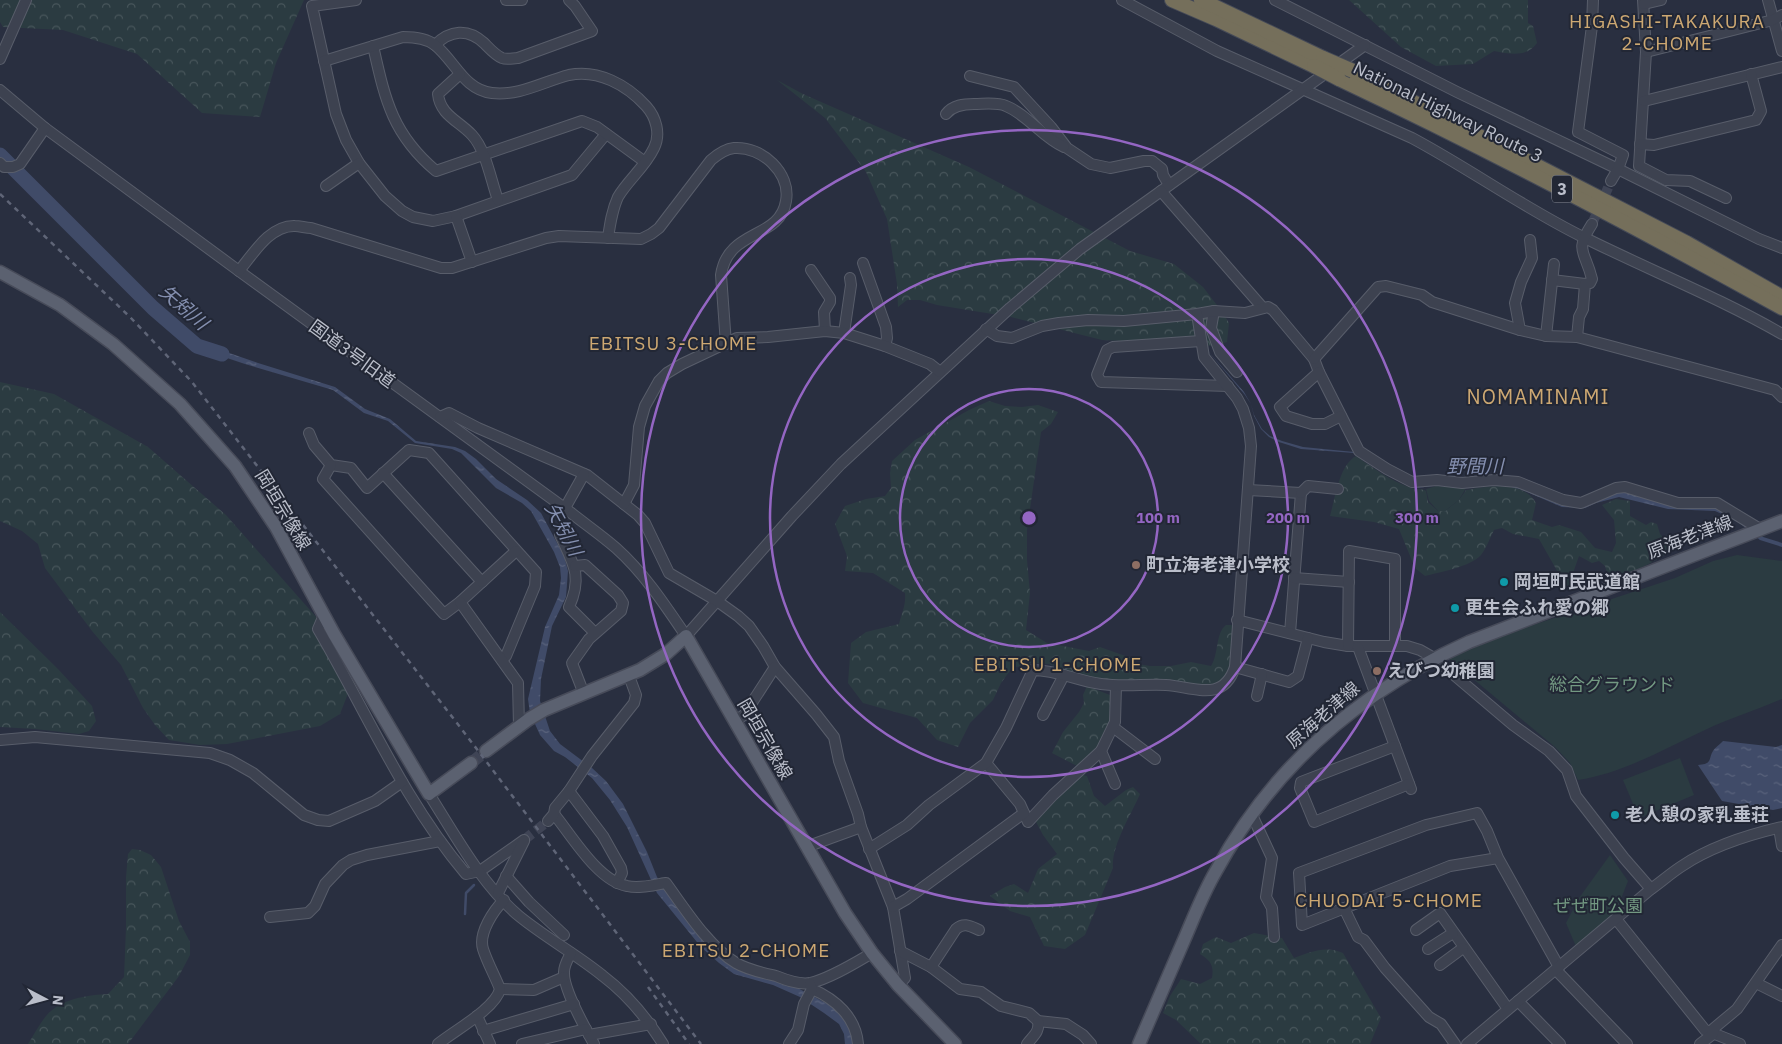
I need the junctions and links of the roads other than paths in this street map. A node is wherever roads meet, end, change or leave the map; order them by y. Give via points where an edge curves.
1 (26, 0) edge
2 (356, 0) edge
3 (506, 0) edge
4 (522, 0) edge
5 (569, 0) edge
6 (1122, 0) edge
7 (1172, 0) edge
8 (1201, 0) edge
9 (1275, 0) edge
10 (1593, 0) edge
11 (1661, 0) edge
12 (1768, 0) edge
13 (1643, 2) edge
14 (1778, 18) edge
15 (435, 45) junction
16 (1365, 45) junction
17 (373, 46) junction
18 (1782, 51) edge
19 (1646, 52) junction
20 (1, 53) edge
21 (324, 61) junction
22 (1318, 62) junction
23 (1782, 67) edge
24 (460, 74) junction
25 (1751, 74) junction
26 (970, 76) dead end
27 (0, 90) edge
28 (1301, 90) junction
29 (1644, 101) junction
30 (946, 114) dead end
31 (45, 128) junction
32 (606, 134) junction
33 (1640, 144) junction
34 (1067, 148) junction
35 (483, 154) junction
36 (645, 162) junction
37 (359, 163) junction
38 (0, 164) edge
39 (1618, 169) junction
40 (1611, 181) tunnel mouth
41 (326, 186) dead end
42 (1165, 188) junction
43 (1726, 198) dead end
44 (498, 200) junction
45 (456, 216) junction
46 (1592, 224) tunnel mouth
47 (1583, 237) junction
48 (608, 238) junction
49 (1530, 240) dead end
50 (1782, 248) edge
51 (472, 262) junction
52 (863, 263) dead end
53 (1554, 264) dead end
54 (811, 270) dead end
55 (239, 271) junction
56 (0, 272) edge
57 (850, 278) dead end
58 (1552, 280) junction
59 (1585, 284) junction
60 (1782, 297) edge
61 (1263, 308) junction
62 (1782, 308) edge
63 (1214, 311) junction
64 (1197, 314) junction
65 (986, 329) junction
66 (1520, 330) junction
67 (825, 331) junction
68 (844, 333) junction
69 (1782, 334) edge
70 (1546, 336) junction
71 (1577, 338) junction
72 (1201, 341) junction
73 (726, 344) junction
74 (885, 346) junction
75 (1314, 360) junction
76 (940, 372) junction
77 (1237, 372) dead end
78 (1319, 372) junction
79 (1228, 386) junction
80 (1782, 397) edge
81 (1341, 416) junction
82 (440, 417) junction
83 (309, 433) dead end
84 (330, 465) junction
85 (384, 473) junction
86 (584, 474) junction
87 (1338, 489) dead end
88 (1248, 490) junction
89 (1301, 493) junction
90 (624, 504) junction
91 (565, 508) junction
92 (1782, 521) edge
93 (1760, 529) junction
94 (560, 535) dead end
95 (516, 551) junction
96 (575, 566) junction
97 (1294, 578) junction
98 (482, 582) junction
99 (1349, 582) junction
100 (717, 601) junction
101 (460, 602) junction
102 (324, 615) junction
103 (1237, 620) junction
104 (595, 633) junction
105 (1290, 633) junction
106 (686, 636) junction
107 (1308, 638) junction
108 (1395, 645) junction
109 (1353, 646) junction
110 (1434, 658) junction
111 (502, 660) junction
112 (775, 667) junction
113 (1235, 667) junction
114 (1262, 674) junction
115 (1064, 675) junction
116 (629, 676) junction
117 (1116, 686) junction
118 (584, 694) junction
119 (1374, 694) junction
120 (1257, 696) dead end
121 (1043, 715) dead end
122 (734, 721) junction
123 (524, 722) junction
124 (1113, 727) junction
125 (0, 740) edge
126 (1395, 746) junction
127 (486, 751) tunnel mouth
128 (1101, 751) junction
129 (1155, 758) dead end
130 (470, 762) tunnel mouth
131 (986, 763) junction
132 (402, 782) junction
133 (1116, 784) dead end
134 (569, 791) junction
135 (430, 794) junction
136 (1024, 813) junction
137 (1252, 814) junction
138 (861, 827) junction
139 (1780, 828) edge
140 (440, 841) junction
141 (806, 846) junction
142 (1782, 846) edge
143 (869, 848) junction
144 (1498, 858) junction
145 (480, 871) junction
146 (506, 876) junction
147 (617, 883) junction
148 (1651, 889) junction
149 (501, 897) junction
150 (529, 902) junction
151 (894, 907) junction
152 (1344, 908) junction
153 (518, 915) junction
154 (270, 917) dead end
155 (1616, 919) junction
156 (979, 930) dead end
157 (1416, 930) dead end
158 (1453, 933) junction
159 (564, 935) dead end
160 (1274, 937) dead end
161 (1781, 947) edge
162 (1463, 948) junction
163 (1428, 949) dead end
164 (900, 951) junction
165 (570, 953) junction
166 (872, 953) junction
167 (1440, 965) dead end
168 (931, 967) junction
169 (1558, 968) junction
170 (564, 977) junction
171 (1756, 983) junction
172 (898, 985) junction
173 (811, 986) junction
174 (500, 989) junction
175 (1782, 996) edge
176 (1518, 1001) junction
177 (574, 1004) junction
178 (1508, 1009) junction
179 (477, 1016) junction
180 (1038, 1021) junction
181 (651, 1024) junction
182 (483, 1031) junction
183 (1713, 1034) junction
184 (590, 1036) edge
185 (1734, 1043) edge
186 (438, 1044) edge
187 (490, 1044) edge
188 (522, 1044) edge
189 (663, 1044) edge
190 (789, 1044) edge
191 (858, 1044) edge
192 (955, 1044) edge
193 (1027, 1044) edge
194 (1090, 1044) edge
195 (1139, 1044) edge
196 (1455, 1044) edge
197 (1467, 1044) edge
198 (1560, 1044) edge
199 (1627, 1044) edge
200 (1700, 1044) edge

1 - 20 street
2 - 21 street via 312,6
3 - 4 street
5 - 15 street via 592,32 510,59 502,58 475,35 468,33 449,34
6 - 28 street via 1217,51
7 - 22 highway, National Highway Route 3 / 3
8 - 22 highway, National Highway Route 3 / 3
9 - 16 street
10 - 39 street via 1578,132 1623,155
11 - 13 street
12 - 14 street
13 - 19 street
14 - 18 street
14 - 19 street
15 - 17 street via 424,39 403,37
15 - 24 street
16 - 28 street
16 - 39 street
17 - 21 street
17 - 35 street via 384,95 393,117 422,158 436,171
19 - 29 street
21 - 37 street via 336,114
22 - 60 highway, National Highway Route 3 / 3, bridge via 1353,71 1687,243
22 - 62 highway, National Highway Route 3 / 3, bridge via 1339,78 1566,191
23 - 25 street
24 - 35 street via 438,94 439,101 445,112 477,141
24 - 36 street via 474,86 504,94 518,93 578,74 605,77 642,102 655,120 657,138
25 - 29 street
25 - 33 street via 1761,111 1756,120 1654,145
26 - 34 street via 1014,87
27 - 31 street, 国道3号旧道
28 - 42 street
28 - 47 street via 1412,138
29 - 33 street
30 - 34 street via 962,105 1005,106
31 - 38 street via 20,164 13,167
31 - 55 street, 国道3号旧道
32 - 35 street via 582,121
32 - 36 street
32 - 44 street via 572,175
33 - 43 street via 1638,166 1666,180 1690,181
34 - 42 street via 1100,167 1152,161 1162,168
35 - 44 street
36 - 48 street via 619,196
37 - 41 street
37 - 45 street via 385,196 402,211 433,221
39 - 40 street
39 - 50 street
42 - 61 street
42 - 65 street via 1080,249
44 - 45 street
45 - 51 street
46 - 47 street
47 - 59 street via 1581,247 1592,279 1590,284
47 - 69 street
48 - 51 street via 546,238
48 - 73 street via 641,239 659,228 711,160 720,153 734,148 745,149 777,167 786,184 785,208 773,224 733,248 723,266
49 - 66 street via 1532,258 1515,303
51 - 55 street via 452,268 431,266 295,225 281,228 267,238
52 - 74 street via 886,327
53 - 58 street
54 - 67 street via 830,298 824,312
55 - 82 street, 国道3号旧道
56 - 102 main road, 岡垣宗像線 via 60,305 105,338 180,404 236,466 276,527
57 - 68 street
58 - 59 street
58 - 70 street
59 - 71 street
61 - 63 street via 1245,312
61 - 75 street via 1273,310
63 - 64 street
63 - 77 street via 1212,328 1220,352
64 - 65 street via 1059,323 1012,338 997,336
64 - 72 street
65 - 76 street
66 - 70 street
66 - 75 street via 1432,302 1422,294 1382,286
67 - 68 street
67 - 73 street via 743,337
68 - 74 street
70 - 71 street
71 - 80 street via 1775,390
72 - 79 street via 1204,357
72 - 79 street via 1113,347 1107,350 1097,375 1101,382
73 - 90 street via 682,364 659,381 639,427 634,485
74 - 76 street via 930,364
75 - 78 street
76 - 100 street via 835,470
78 - 81 street
78 - 81 street via 1280,407 1286,416 1312,424 1325,424
79 - 88 street via 1243,409 1249,428
81 - 93 street via 1359,451 1412,482 1518,482 1563,500 1581,502 1625,487 1678,503 1717,503
82 - 86 street via 449,413
82 - 91 street, 国道3号旧道
83 - 84 street
84 - 85 street via 351,468 367,488
84 - 101 street via 323,479 444,614
85 - 95 street via 409,450 429,453
85 - 98 street
86 - 90 street
86 - 91 street
87 - 89 street via 1308,486
88 - 89 street
88 - 103 street
89 - 97 street
90 - 100 street via 645,523 669,573
91 - 106 street, 国道3号旧道 via 632,564
92 - 93 main road, 原海老津線
93 - 110 main road, 原海老津線
94 - 96 street
95 - 98 street
95 - 111 street via 536,572 535,586
96 - 104 street via 574,597 569,607
96 - 104 street via 585,564 623,603 621,611
97 - 99 street
97 - 105 street
98 - 101 street
99 - 108 street via 1349,551 1395,559
99 - 109 street
100 - 106 street
100 - 112 street via 749,626
101 - 111 street
102 - 132 street via 318,629
102 - 135 main road, 岡垣宗像線
103 - 105 street
103 - 113 street
104 - 118 street via 572,663
105 - 107 street
106 - 116 main road via 666,654
106 - 122 main road, 岡垣宗像線
107 - 109 street
107 - 114 street via 1298,676 1289,682
108 - 109 street
108 - 110 street via 1420,650
109 - 119 street
110 - 119 main road, 原海老津線
110 - 148 street via 1549,751 1567,770 1576,796
111 - 123 street via 518,682
112 - 122 street via 744,715
112 - 138 street via 834,737
113 - 114 street
113 - 117 street via 1225,685 1208,690 1165,685
114 - 120 street
115 - 117 street
115 - 121 street
115 - 131 street via 1033,670
116 - 118 main road
116 - 134 street via 636,696 634,703
117 - 124 street
118 - 123 main road
119 - 126 street
119 - 137 main road, 原海老津線 via 1307,750
122 - 141 main road, 岡垣宗像線
123 - 127 main road
124 - 128 street
124 - 129 street
125 - 132 street via 35,737 210,752 252,773 304,815 318,820 329,821 375,801
126 - 126 street via 1410,787 1314,822 1300,788 1301,782
128 - 133 street
128 - 136 street via 1028,822
130 - 135 main road
131 - 136 street
131 - 143 street via 929,805 908,825
132 - 140 street
134 - 147 street via 621,868 622,874
134 - 147 street via 551,817 604,876
135 - 145 street
136 - 151 street
137 - 160 street via 1272,858 1266,897 1272,908
137 - 195 main road, 原海老津線 via 1205,892
138 - 141 street
138 - 143 street
139 - 142 street
139 - 148 street via 1747,835 1706,852
140 - 145 street via 466,874
140 - 154 street via 351,860 325,884 308,913
141 - 166 main road, 岡垣宗像線
143 - 151 street
144 - 152 street via 1450,866
144 - 152 street via 1477,813 1426,825 1299,873 1302,925
144 - 169 street
145 - 146 street via 524,840
145 - 149 street
146 - 149 street
146 - 150 street
147 - 173 street via 645,887 666,883 699,928 736,963
148 - 155 street
149 - 153 street
149 - 174 street via 482,939 482,947
150 - 153 street
150 - 159 street
151 - 164 street
152 - 196 street via 1358,937 1364,940 1428,1017 1441,1024
153 - 165 street
155 - 169 street
155 - 183 street via 1705,1030
156 - 168 street via 961,925
157 - 158 street via 1440,913
158 - 162 street
158 - 163 street
161 - 171 street
162 - 167 street
162 - 178 street
164 - 168 street
164 - 172 street via 906,978
165 - 170 street
165 - 181 street via 603,975
166 - 172 main road, 岡垣宗像線
166 - 173 street
168 - 180 street via 960,989 981,992 1001,1006 1029,1013
169 - 176 street
169 - 199 street
170 - 174 street via 534,990
170 - 177 street
171 - 175 street
171 - 183 street via 1737,1009 1713,1029
172 - 192 main road, 岡垣宗像線
173 - 190 street via 798,1030
173 - 191 street via 848,1014 858,1034
174 - 179 street via 499,996
176 - 178 street
176 - 198 street
177 - 182 street
177 - 184 street
178 - 197 street
179 - 182 street
179 - 186 street
180 - 193 street via 1038,1031
180 - 194 street via 1066,1024
181 - 184 street
181 - 189 street
182 - 187 street
183 - 185 street
183 - 200 street
184 - 188 street

